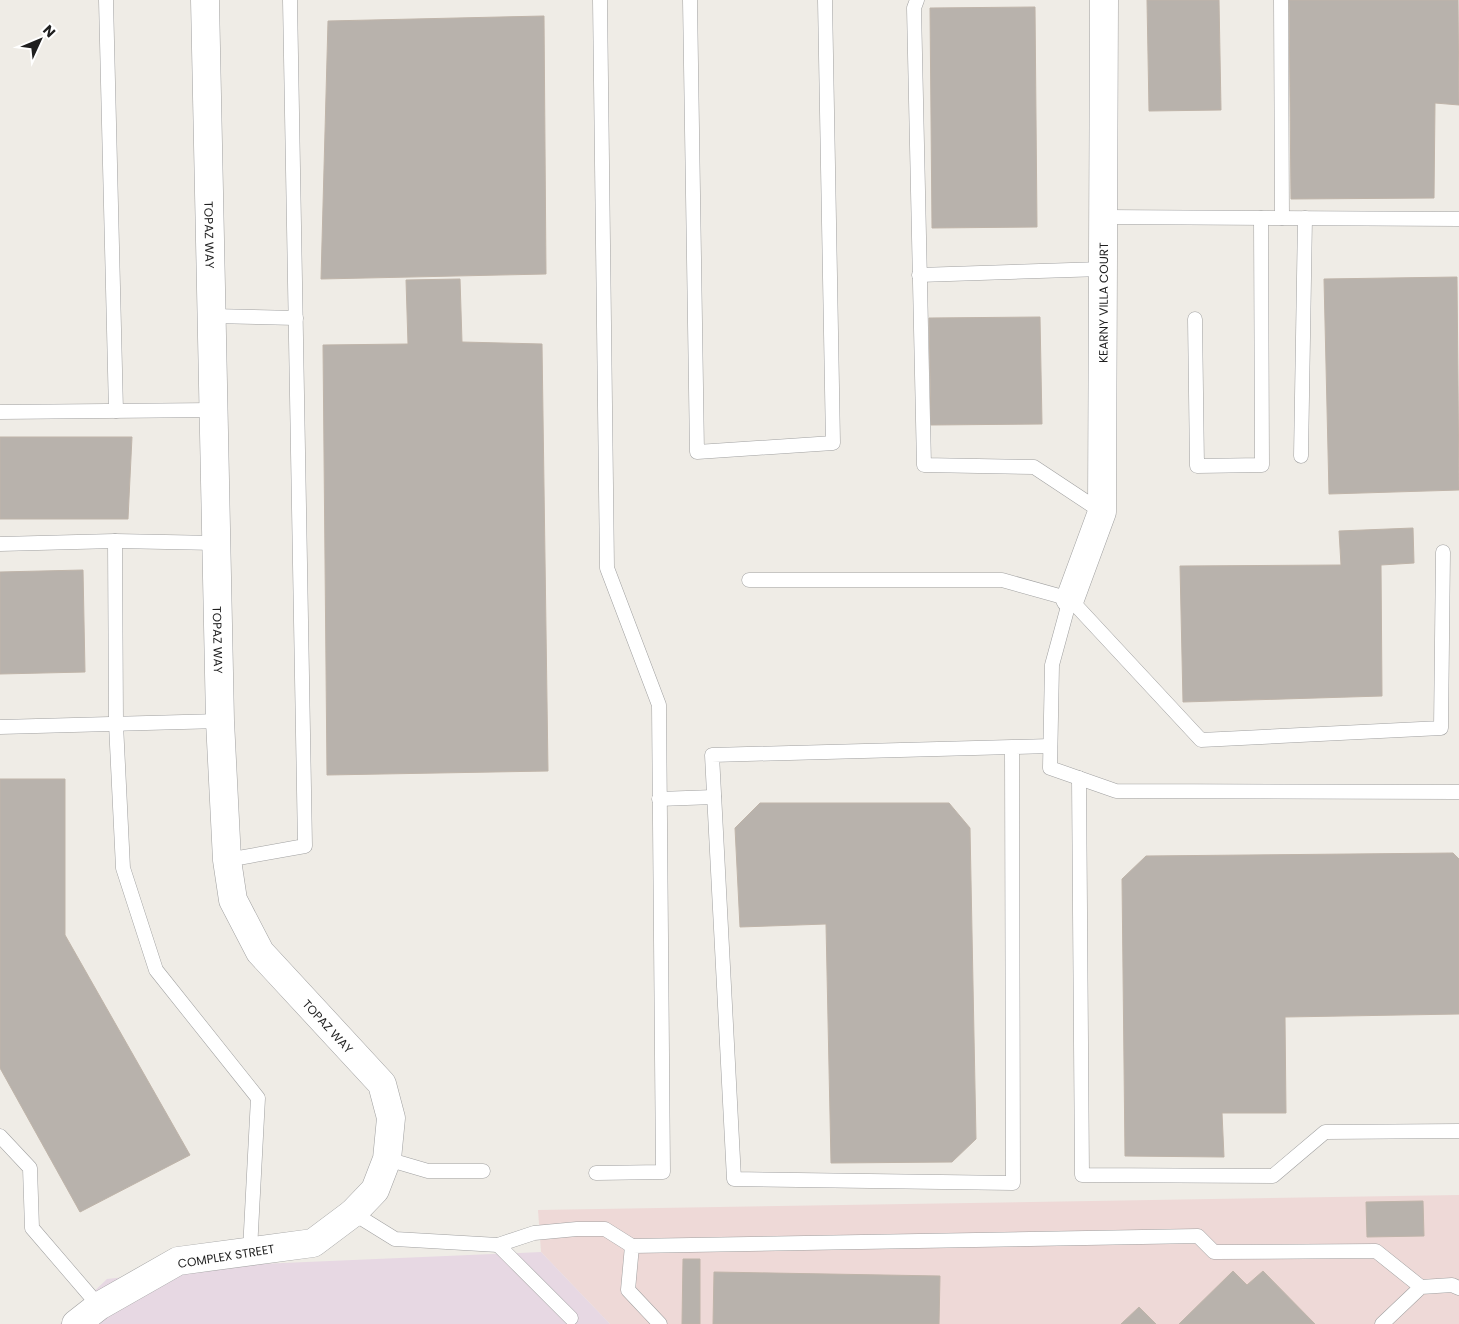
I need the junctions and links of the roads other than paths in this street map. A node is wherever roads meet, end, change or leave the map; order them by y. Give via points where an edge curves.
1 (106, 0) edge
2 (205, 0) edge
3 (290, 0) edge
4 (600, 0) edge
5 (690, 0) edge
6 (825, 0) edge
7 (917, 0) edge
8 (1104, 0) edge
9 (1281, 0) edge
10 (1102, 217) junction
11 (1261, 218) junction
12 (1282, 218) junction
13 (1306, 218) junction
14 (1459, 219) edge
15 (1102, 269) junction
16 (919, 274) junction
17 (212, 316) junction
18 (296, 318) junction
19 (1195, 319) dead end
20 (213, 410) junction
21 (116, 411) junction
22 (0, 412) edge
23 (1301, 456) dead end
24 (1102, 512) junction
25 (115, 541) junction
26 (216, 543) junction
27 (0, 544) edge
28 (1444, 552) dead end
29 (749, 580) dead end
30 (1070, 599) junction
31 (220, 721) junction
32 (116, 724) junction
33 (0, 727) edge
34 (1050, 746) junction
35 (1012, 747) junction
36 (1079, 778) junction
37 (1459, 792) edge
38 (714, 797) junction
39 (658, 799) junction
40 (227, 860) junction
41 (1459, 1131) edge
42 (0, 1136) edge
43 (386, 1159) junction
44 (483, 1171) dead end
45 (596, 1173) dead end
46 (353, 1213) junction
47 (498, 1245) junction
48 (632, 1246) junction
49 (250, 1250) junction
50 (1421, 1287) junction
51 (1459, 1288) edge
52 (99, 1306) junction
53 (571, 1318) dead end
54 (76, 1324) edge
55 (660, 1324) edge
56 (1382, 1324) edge

1 - 21 lane
2 - 17 street, TOPAZ WAY
3 - 18 lane
4 - 39 lane via 607,568 659,705
5 - 6 lane via 697,452 833,443
7 - 16 lane via 914,8
8 - 10 street, KEARNY VILLA COURT
9 - 12 lane
10 - 11 lane
10 - 15 street, KEARNY VILLA COURT
11 - 12 lane
11 - 19 lane via 1262,465 1197,466
12 - 13 lane
13 - 14 lane
13 - 23 lane
15 - 16 lane
15 - 24 street, KEARNY VILLA COURT
16 - 24 lane via 924,465 1034,467
17 - 18 lane
17 - 20 street, TOPAZ WAY
18 - 40 lane via 305,846
20 - 21 lane
20 - 26 street, TOPAZ WAY
21 - 22 lane
24 - 30 street, KEARNY VILLA COURT
25 - 26 lane
25 - 27 lane
25 - 32 lane
26 - 31 street, TOPAZ WAY
28 - 30 lane via 1441,728 1201,740
29 - 30 lane via 1002,580
30 - 34 lane via 1052,665
31 - 32 lane
31 - 40 street, TOPAZ WAY
32 - 33 lane
32 - 49 lane via 123,868 156,970 258,1098
34 - 35 lane
34 - 36 lane via 1050,768
35 - 38 lane via 712,755
35 - 38 lane via 1013,1183 734,1179
36 - 37 lane via 1116,791
36 - 41 lane via 1082,1175 1273,1176 1325,1132
38 - 39 lane
39 - 45 lane via 663,1172
40 - 43 street, TOPAZ WAY via 233,900 260,952 382,1084 391,1118
42 - 52 lane via 30,1168 32,1228
43 - 44 lane via 428,1171
43 - 46 street, TOPAZ WAY via 375,1190
46 - 47 lane via 395,1239
46 - 49 street, COMPLEX STREET via 313,1243
47 - 48 lane via 534,1233 605,1229
47 - 53 lane
48 - 50 lane via 1198,1236 1214,1252 1376,1251
48 - 55 lane via 628,1290
49 - 52 street, COMPLEX STREET via 178,1261
50 - 51 lane via 1452,1285
50 - 56 lane
52 - 54 street, COMPLEX STREET

